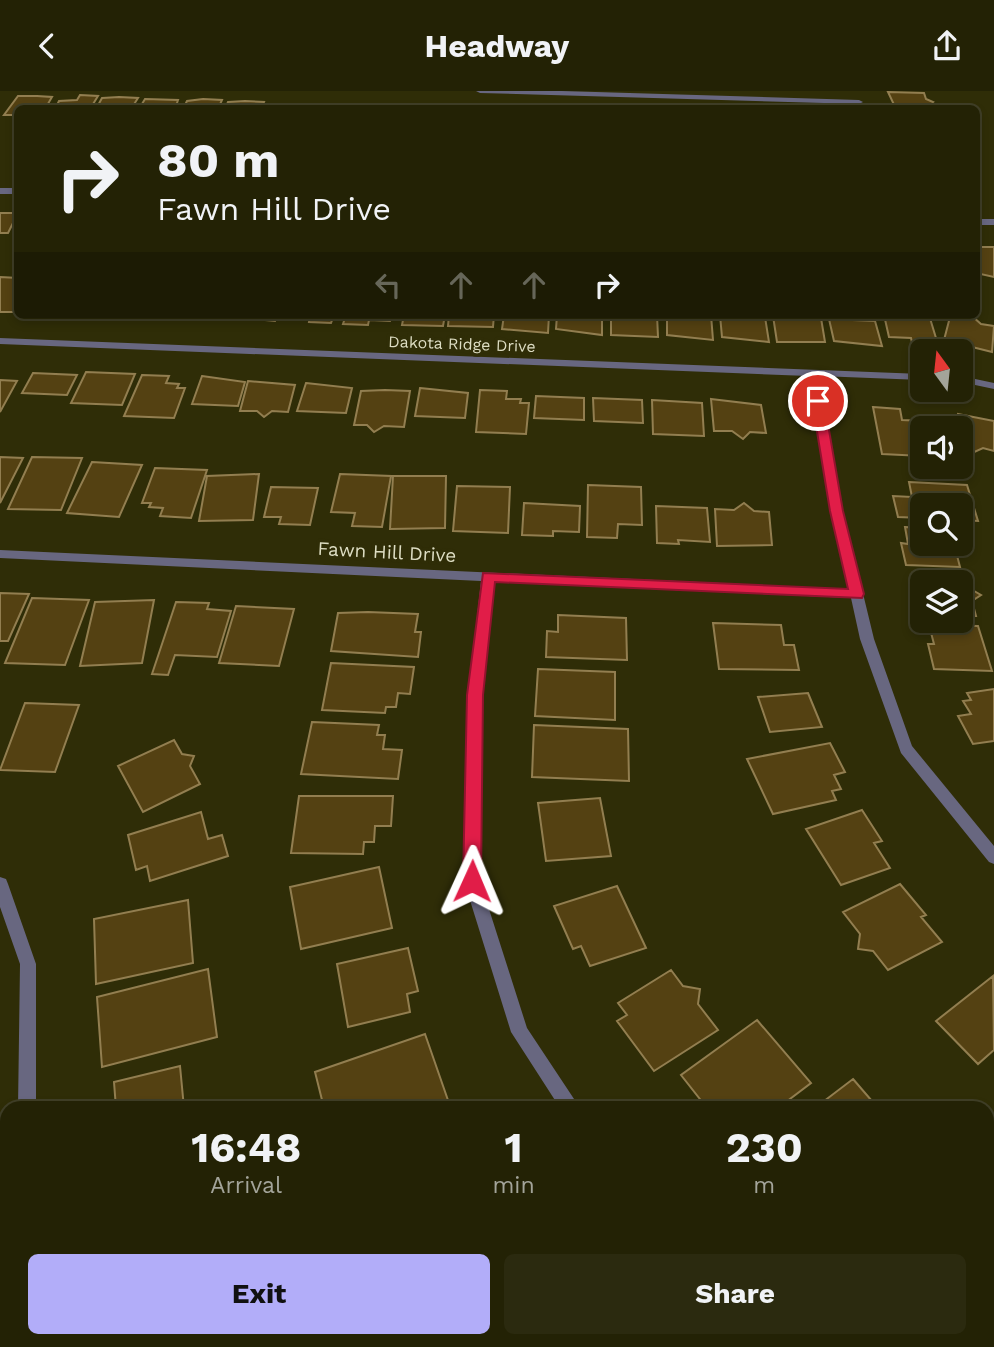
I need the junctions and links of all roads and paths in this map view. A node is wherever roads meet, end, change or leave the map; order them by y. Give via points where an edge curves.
1 (480, 91) edge
2 (856, 91) edge
3 (860, 105) edge
4 (0, 341) edge
5 (813, 373) junction
6 (910, 377) edge
7 (973, 382) edge
8 (994, 386) edge
9 (0, 554) edge
10 (488, 576) junction
11 (857, 594) junction
12 (994, 857) edge
13 (0, 884) edge
14 (27, 1101) edge
15 (566, 1101) edge

1 - 3 street
2 - 3 street
4 - 5 street, Dakota Ridge Drive
5 - 6 street, Dakota Ridge Drive
5 - 11 street
7 - 8 street
9 - 10 street, Fawn Hill Drive
10 - 11 street, Fawn Hill Drive
10 - 15 street via 475,695 472,881 520,1032
11 - 12 street via 867,639 906,749
13 - 14 street via 28,964

